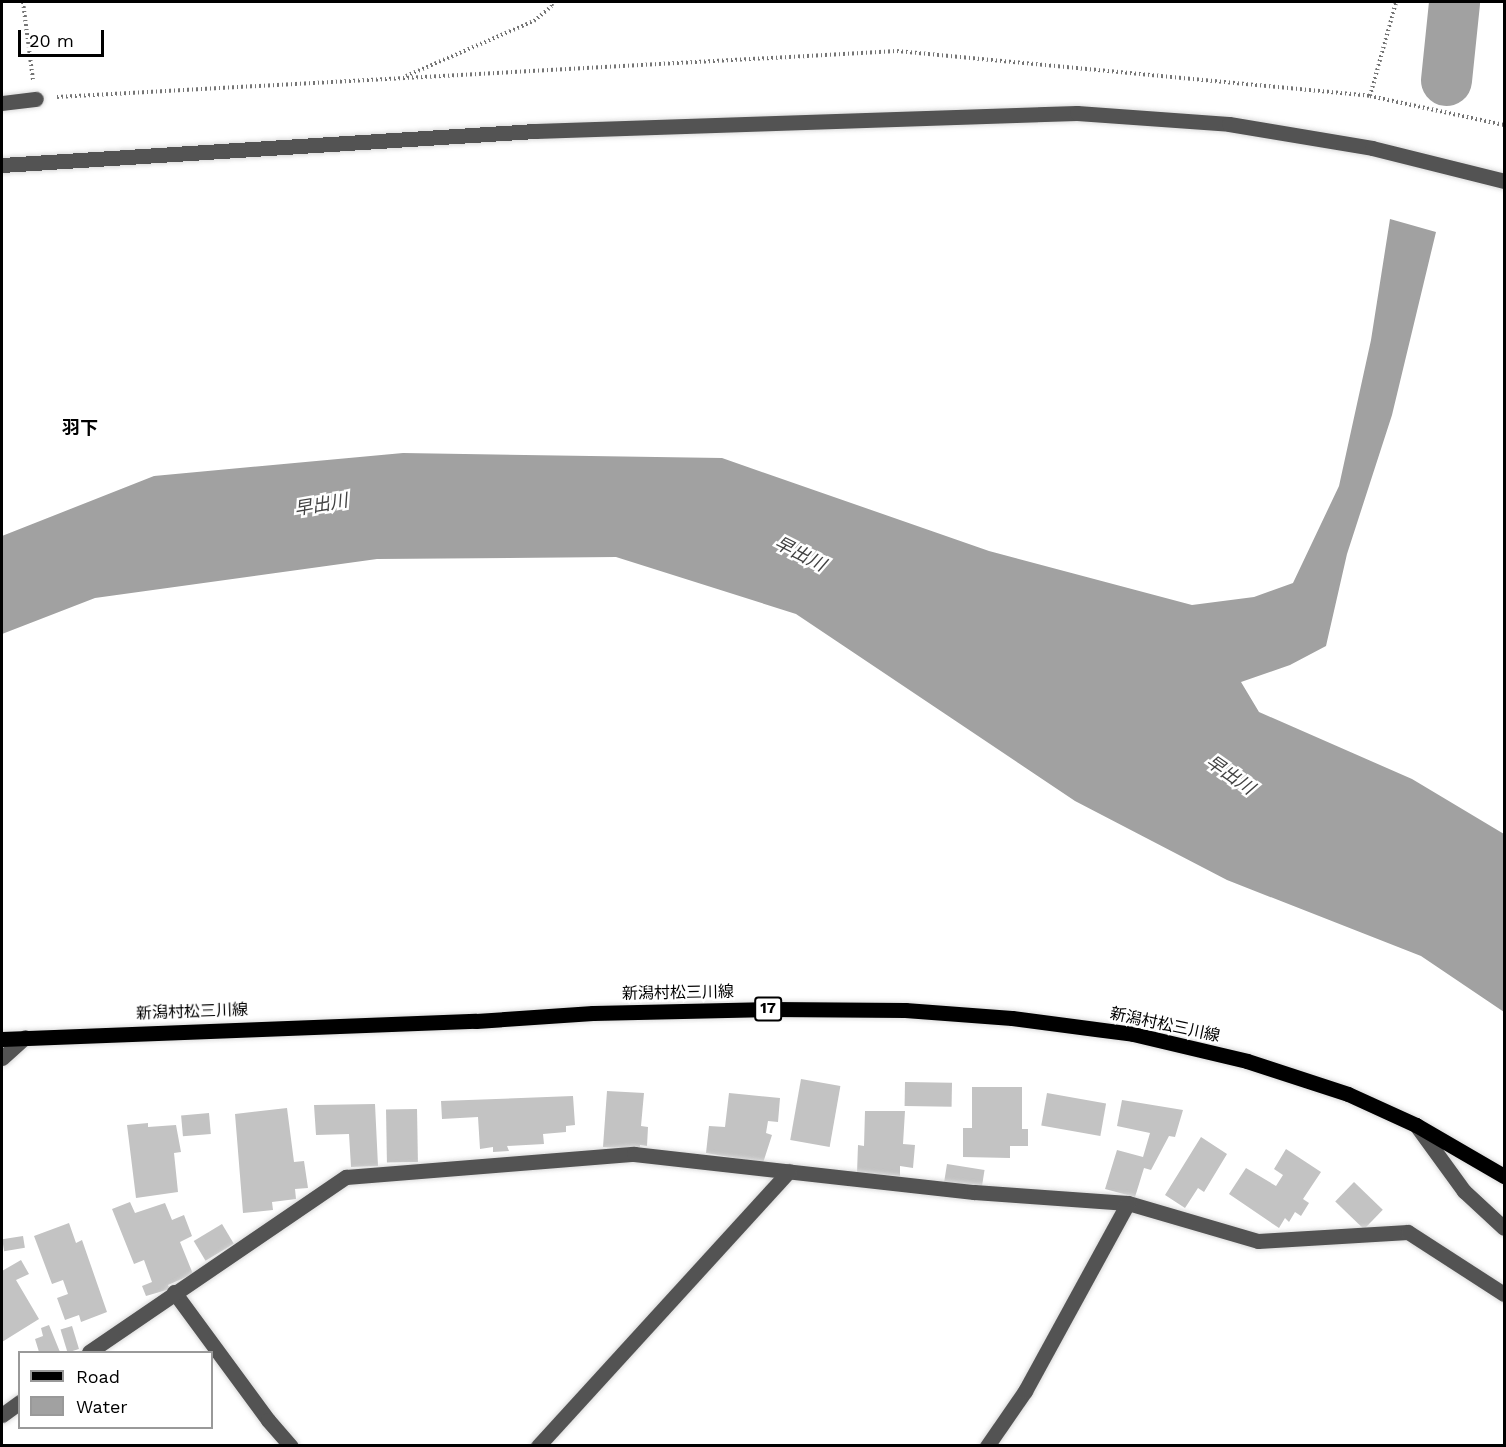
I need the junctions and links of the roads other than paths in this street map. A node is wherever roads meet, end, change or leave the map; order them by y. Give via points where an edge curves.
1 (36, 99) road end
2 (2, 103) edge
3 (2, 165) edge
4 (1504, 181) edge
5 (25, 1037) junction
6 (2, 1039) edge
7 (2, 1058) edge
8 (1416, 1125) junction
9 (789, 1171) junction
10 (1504, 1176) edge
11 (1128, 1203) junction
12 (1504, 1228) edge
13 (174, 1292) junction
14 (1504, 1294) edge
15 (92, 1351) edge
16 (18, 1403) edge
17 (2, 1415) edge
18 (291, 1446) edge
19 (538, 1446) edge
20 (987, 1446) edge

1 - 2 street
3 - 4 street via 535,131 1077,113 1230,124 1372,148
5 - 6 main road, 新潟村松三川線 / 17
5 - 7 street
5 - 8 main road, 新潟村松三川線 / 17 via 476,1021 593,1013 904,1010 1012,1018 1133,1034 1247,1061 1348,1094
8 - 10 main road, 新潟村松三川線 / 17
8 - 12 street via 1464,1191
9 - 11 street via 974,1192
9 - 13 street via 634,1154 346,1177
9 - 19 street
11 - 14 street via 1257,1241 1408,1232
11 - 20 street via 1025,1391
13 - 15 street
13 - 18 street
16 - 17 street

